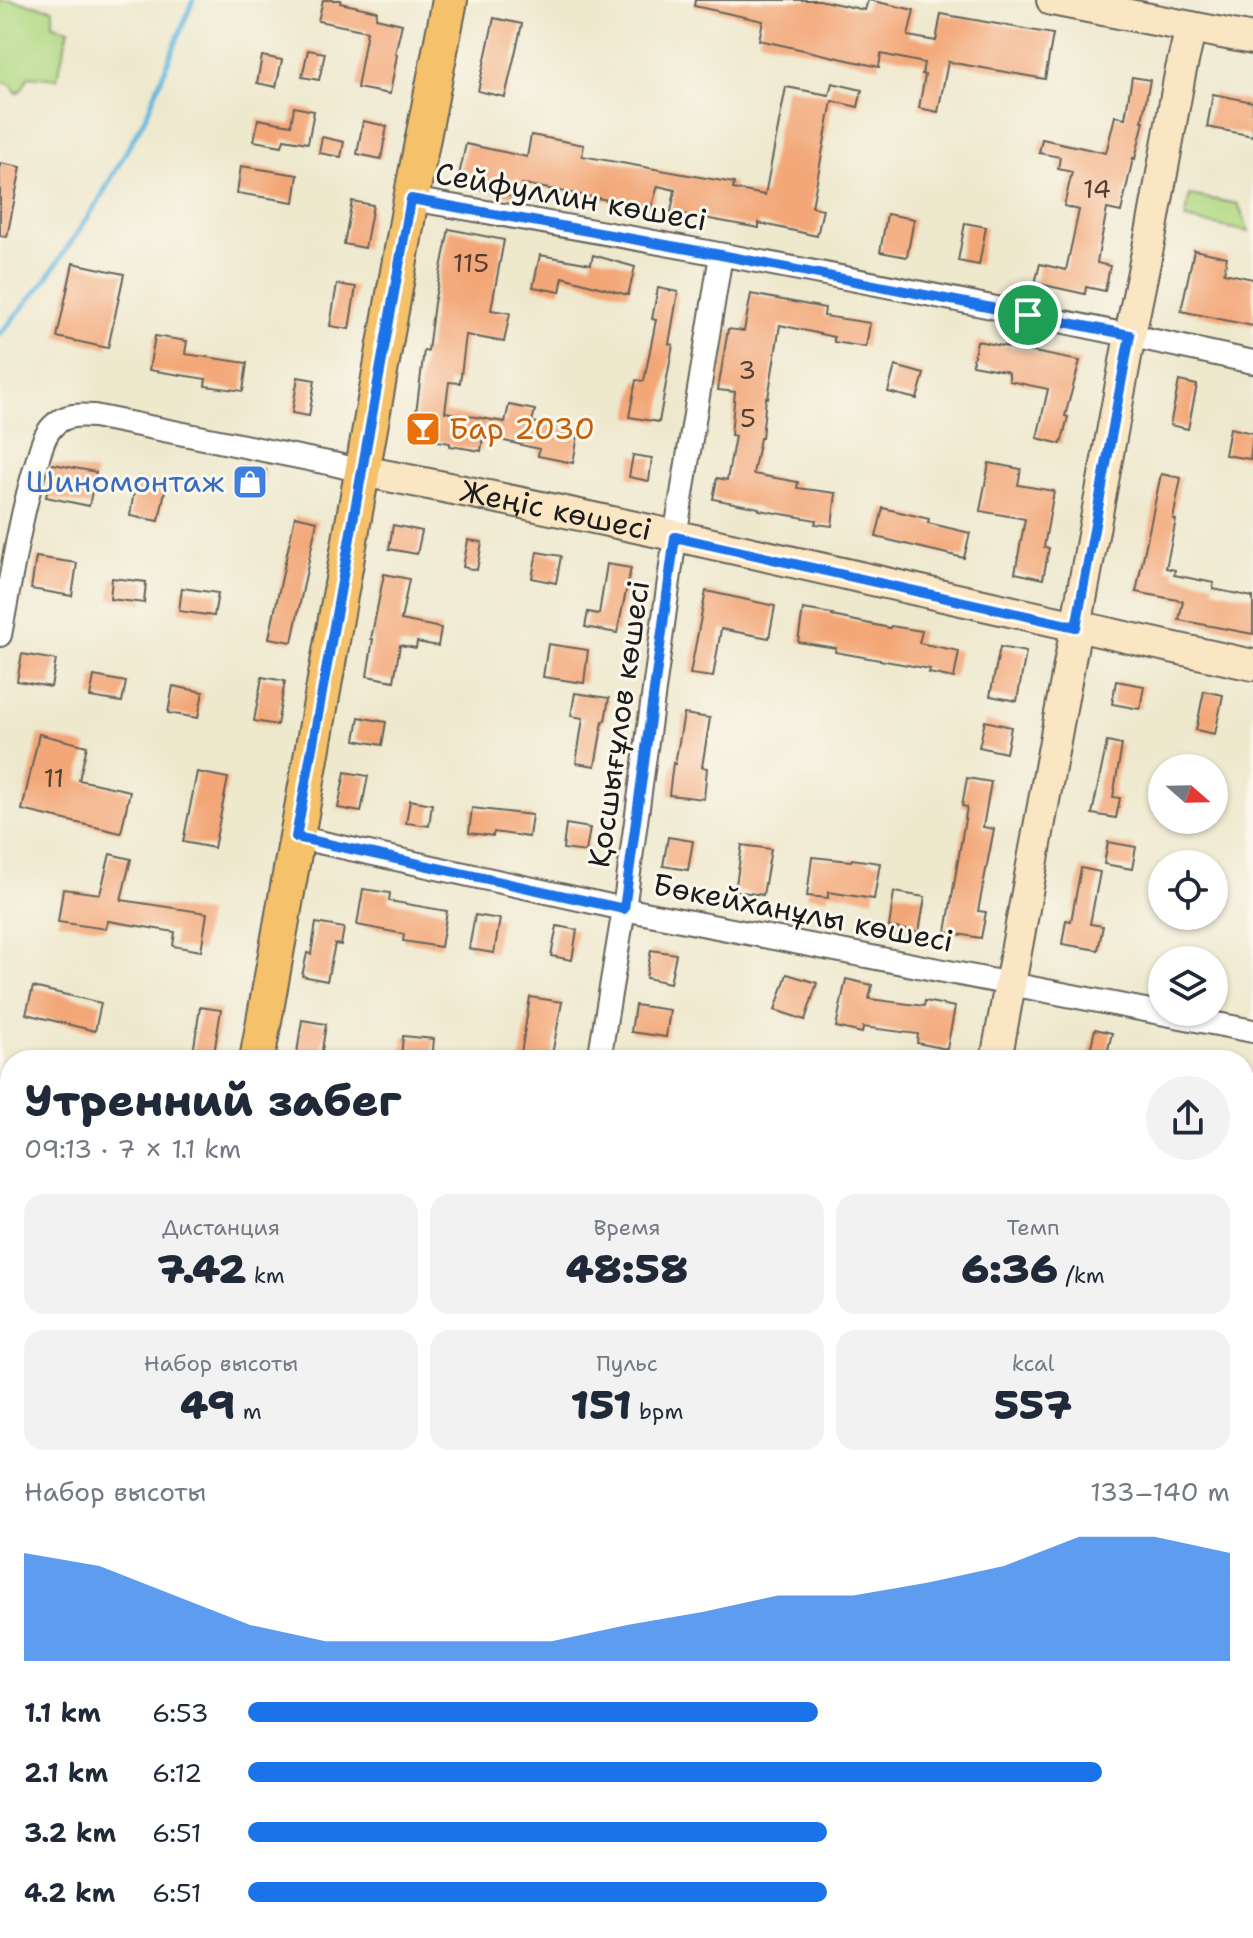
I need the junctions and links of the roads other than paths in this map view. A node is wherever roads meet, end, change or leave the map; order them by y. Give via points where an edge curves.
1 (450, 0) edge
2 (1052, 0) edge
3 (1191, 27) junction
4 (1253, 39) edge
5 (411, 199) junction
6 (721, 255) junction
7 (1130, 335) junction
8 (1253, 362) edge
9 (362, 471) junction
10 (675, 537) junction
11 (1076, 627) junction
12 (0, 635) edge
13 (1253, 665) edge
14 (296, 837) junction
15 (624, 909) junction
16 (1011, 983) junction
17 (1253, 1031) edge
18 (259, 1050) edge
19 (601, 1050) edge
20 (998, 1050) edge

1 - 5 main road
2 - 3 street
3 - 4 street
3 - 7 street
5 - 6 street, Сейфуллин көшесі
5 - 9 main road
6 - 7 street, Сейфуллин көшесі
6 - 10 street, Қосшығұлов көшесі
7 - 8 street, Сейфуллин көшесі
7 - 11 street
9 - 10 street, Жеңіс көшесі
9 - 12 street, Жеңіс көшесі via 94,416 64,418 44,439 27,496
9 - 14 main road
10 - 11 street, Жеңіс көшесі
10 - 15 street, Қосшығұлов көшесі
11 - 13 street, Жеңіс көшесі
11 - 16 street
14 - 15 street, Бөкейханұлы көшесі
14 - 18 main road
15 - 16 street, Бөкейханұлы көшесі
15 - 19 street, Қосшығұлов көшесі
16 - 17 street, Бөкейханұлы көшесі
16 - 20 street

